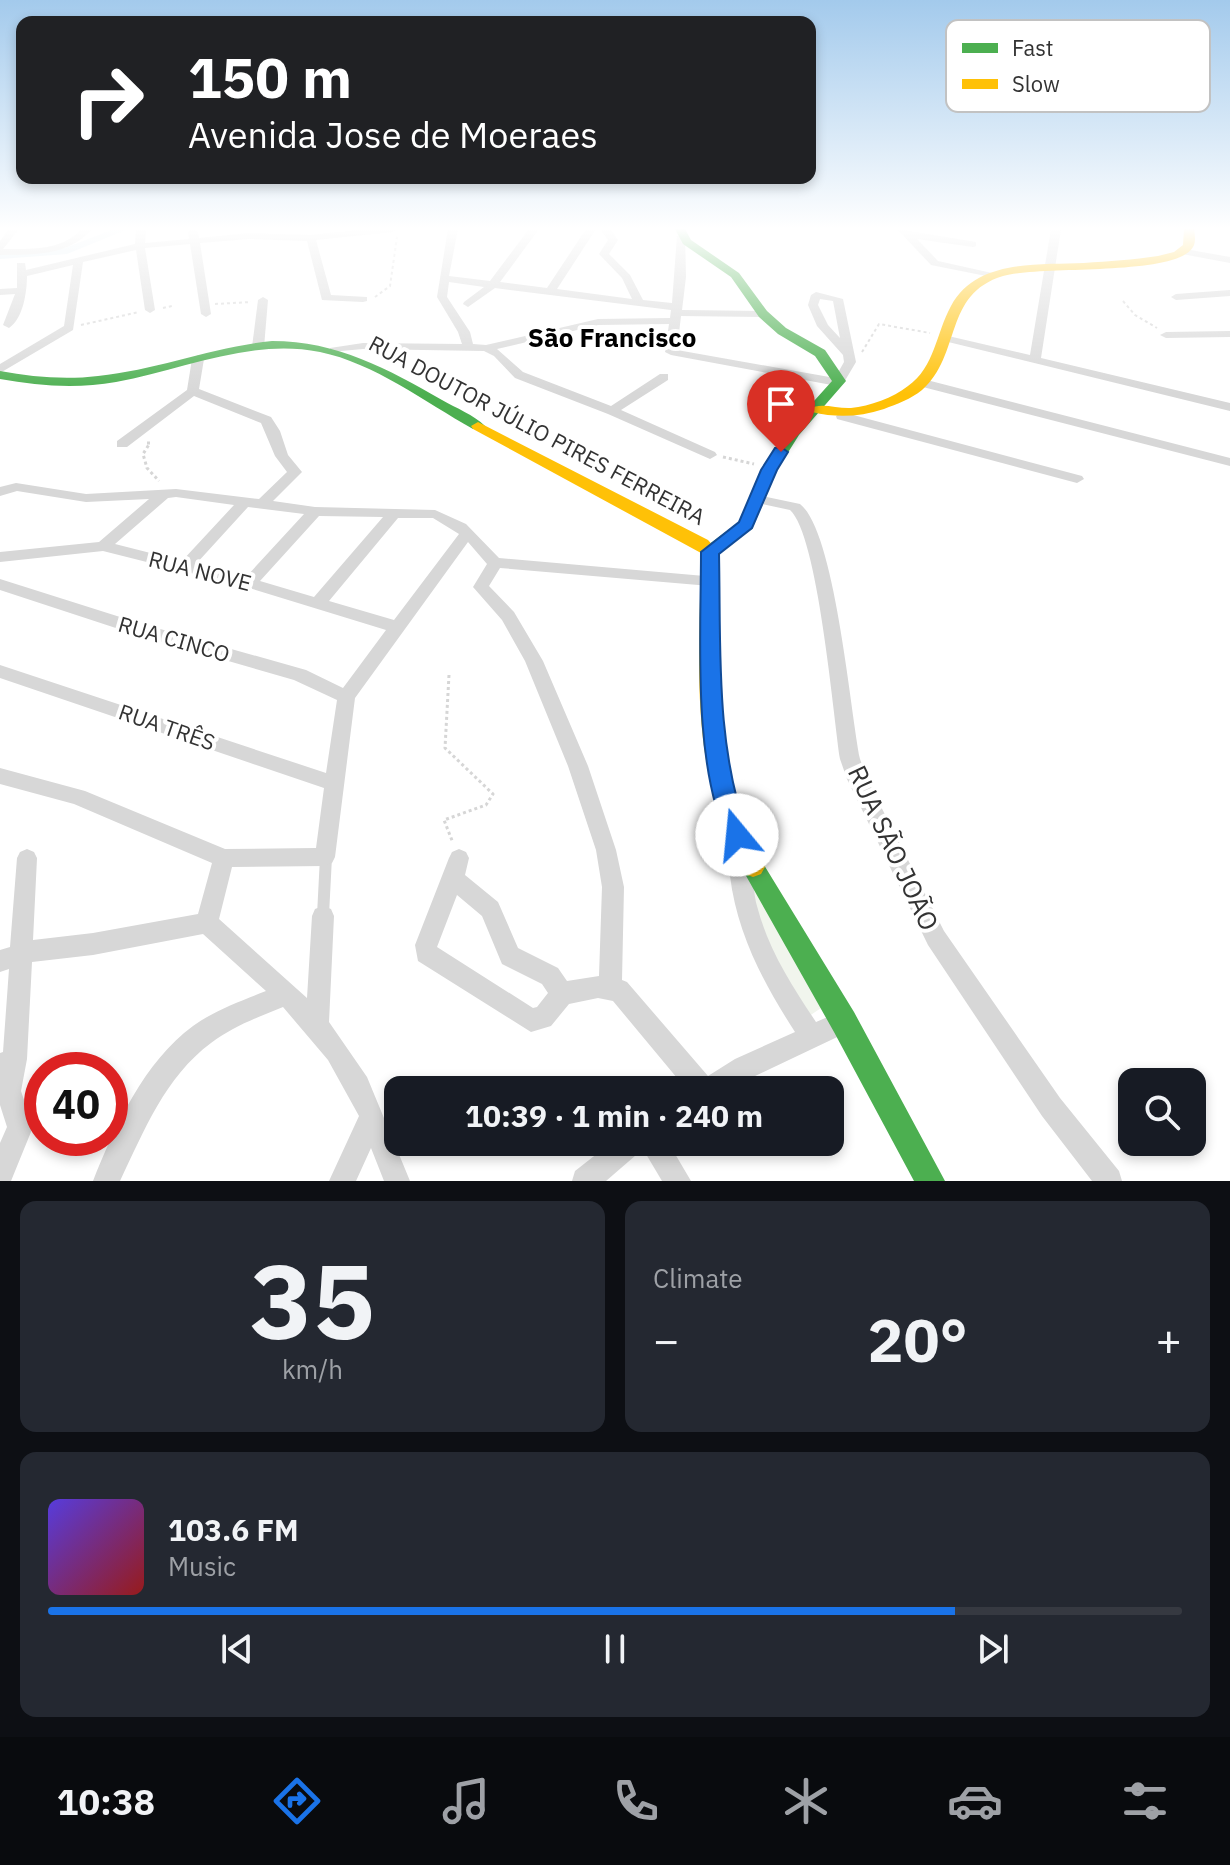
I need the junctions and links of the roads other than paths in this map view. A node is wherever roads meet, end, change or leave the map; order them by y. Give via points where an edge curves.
1 (22, 284) edge
2 (75, 284) edge
3 (146, 284) edge
4 (202, 284) edge
5 (323, 284) edge
6 (445, 284) edge
7 (486, 284) edge
8 (555, 284) edge
9 (630, 284) edge
10 (680, 284) edge
11 (742, 284) edge
12 (975, 284) edge
13 (1047, 284) edge
14 (493, 285) junction
15 (22, 291) junction
16 (0, 292) edge
17 (550, 292) junction
18 (1230, 293) edge
19 (1176, 297) dead end
20 (363, 299) road end
21 (263, 300) road end
22 (639, 302) junction
23 (468, 304) dead end
24 (206, 309) road end
25 (150, 310) road end
26 (675, 314) junction
27 (763, 314) junction
28 (9, 325) dead end
29 (1225, 334) edge
30 (1166, 335) road end
31 (943, 343) junction
32 (1230, 343) edge
33 (258, 347) junction
34 (468, 347) junction
35 (486, 348) junction
36 (334, 350) junction
37 (848, 354) junction
38 (198, 359) junction
39 (1035, 359) junction
40 (0, 372) edge
41 (664, 377) dead end
42 (838, 382) junction
43 (923, 383) junction
44 (193, 391) junction
45 (1230, 407) edge
46 (817, 409) junction
47 (612, 411) junction
48 (842, 416) junction
49 (122, 444) road end
50 (710, 455) road end
51 (1228, 462) edge
52 (1077, 479) dead end
53 (0, 492) edge
54 (167, 494) junction
55 (757, 499) junction
56 (245, 501) junction
57 (263, 503) junction
58 (315, 511) junction
59 (395, 512) junction
60 (467, 533) junction
61 (103, 546) junction
62 (710, 552) junction
63 (0, 557) edge
64 (495, 563) junction
65 (185, 567) junction
66 (710, 581) junction
67 (249, 583) junction
68 (0, 584) edge
69 (318, 603) junction
70 (396, 627) junction
71 (0, 671) edge
72 (346, 697) junction
73 (6, 782) edge
74 (333, 783) junction
75 (737, 835) junction
76 (326, 855) junction
77 (27, 858) dead end
78 (224, 858) junction
79 (323, 916) joint
80 (207, 923) junction
81 (10, 958) edge
82 (610, 987) junction
83 (285, 994) junction
84 (562, 994) junction
85 (844, 1022) junction
86 (317, 1028) junction
87 (812, 1037) junction
88 (8, 1063) edge
89 (694, 1076) edge
90 (730, 1076) edge
91 (371, 1119) junction
92 (616, 1156) edge
93 (662, 1156) edge
94 (0, 1175) edge
95 (106, 1181) edge
96 (342, 1181) edge
97 (397, 1181) edge
98 (585, 1181) edge
99 (678, 1181) edge
100 (930, 1181) edge
101 (1109, 1181) edge

1 - 15 street
2 - 40 street via 69,328
3 - 25 street
4 - 24 street
5 - 20 street via 326,298
6 - 34 street via 442,297
7 - 14 street
8 - 17 street
9 - 22 street
10 - 26 street
11 - 27 street
12 - 31 street via 964,293
13 - 39 street
14 - 17 street
14 - 23 street
15 - 16 street
15 - 28 street
17 - 22 street
18 - 19 street
21 - 33 street
22 - 26 street
26 - 27 street
26 - 35 street via 598,322
26 - 42 street via 671,352
27 - 42 street via 820,353
29 - 30 street
29 - 32 street
31 - 39 street
31 - 43 street
33 - 36 street, RUA DOUTOR JÚLIO PIRES FERREIRA
33 - 38 street, RUA DOUTOR JÚLIO PIRES FERREIRA
34 - 35 street
34 - 36 street
35 - 47 street via 519,375
36 - 62 street, RUA DOUTOR JÚLIO PIRES FERREIRA
37 - 37 street via 838,299 816,295 813,305 823,326
37 - 42 street via 849,367
38 - 40 street, RUA DOUTOR JÚLIO PIRES FERREIRA via 90,381 28,380
38 - 44 street
39 - 45 street
41 - 47 street
42 - 46 street
43 - 48 street via 901,400
43 - 51 street
44 - 49 street
44 - 57 street via 266,420 273,431 295,472
46 - 48 street
46 - 55 street via 793,433
47 - 50 street
48 - 52 street
53 - 54 street via 16,487 75,498
54 - 56 street
54 - 61 street
55 - 62 street via 746,525
55 - 101 street, RUA SÃO JOÃO via 793,506 803,515 816,550 850,759 936,938 1042,1095
56 - 57 street
56 - 65 street
57 - 58 street
58 - 59 street
58 - 67 street
59 - 60 street via 449,518
59 - 69 street
60 - 64 street
60 - 70 street
61 - 63 street, RUA NOVE
61 - 65 street, RUA NOVE
62 - 66 street, RUA DOUTOR JÚLIO PIRES FERREIRA
64 - 66 street
64 - 82 street via 481,587 508,616 534,661 606,850 613,887
65 - 67 street, RUA NOVE
66 - 75 street, RUA DOUTOR JÚLIO PIRES FERREIRA via 712,727
67 - 69 street, RUA NOVE
68 - 72 street, RUA CINCO via 300,675
69 - 70 street, RUA NOVE
70 - 72 street
71 - 74 street, RUA TRÊS
72 - 74 street
73 - 78 street via 78,797
74 - 76 street
75 - 85 street, RUA DOUTOR JÚLIO PIRES FERREIRA
75 - 87 street via 741,888 762,959
76 - 78 street
76 - 79 lane
77 - 81 street
78 - 80 street
79 - 86 street
80 - 81 street
80 - 83 street
81 - 88 street
82 - 84 street
82 - 89 street via 619,990
83 - 86 street
83 - 95 street via 204,1032 178,1055 157,1080
84 - 84 street via 543,1018 531,1020 426,953 456,868 490,909 510,956 550,976
85 - 87 street
85 - 100 street, RUA DOUTOR JÚLIO PIRES FERREIRA
86 - 91 street via 353,1076
87 - 90 street
88 - 94 street via 8,1091 20,1127
91 - 96 street
91 - 97 street
92 - 98 street
93 - 99 street

